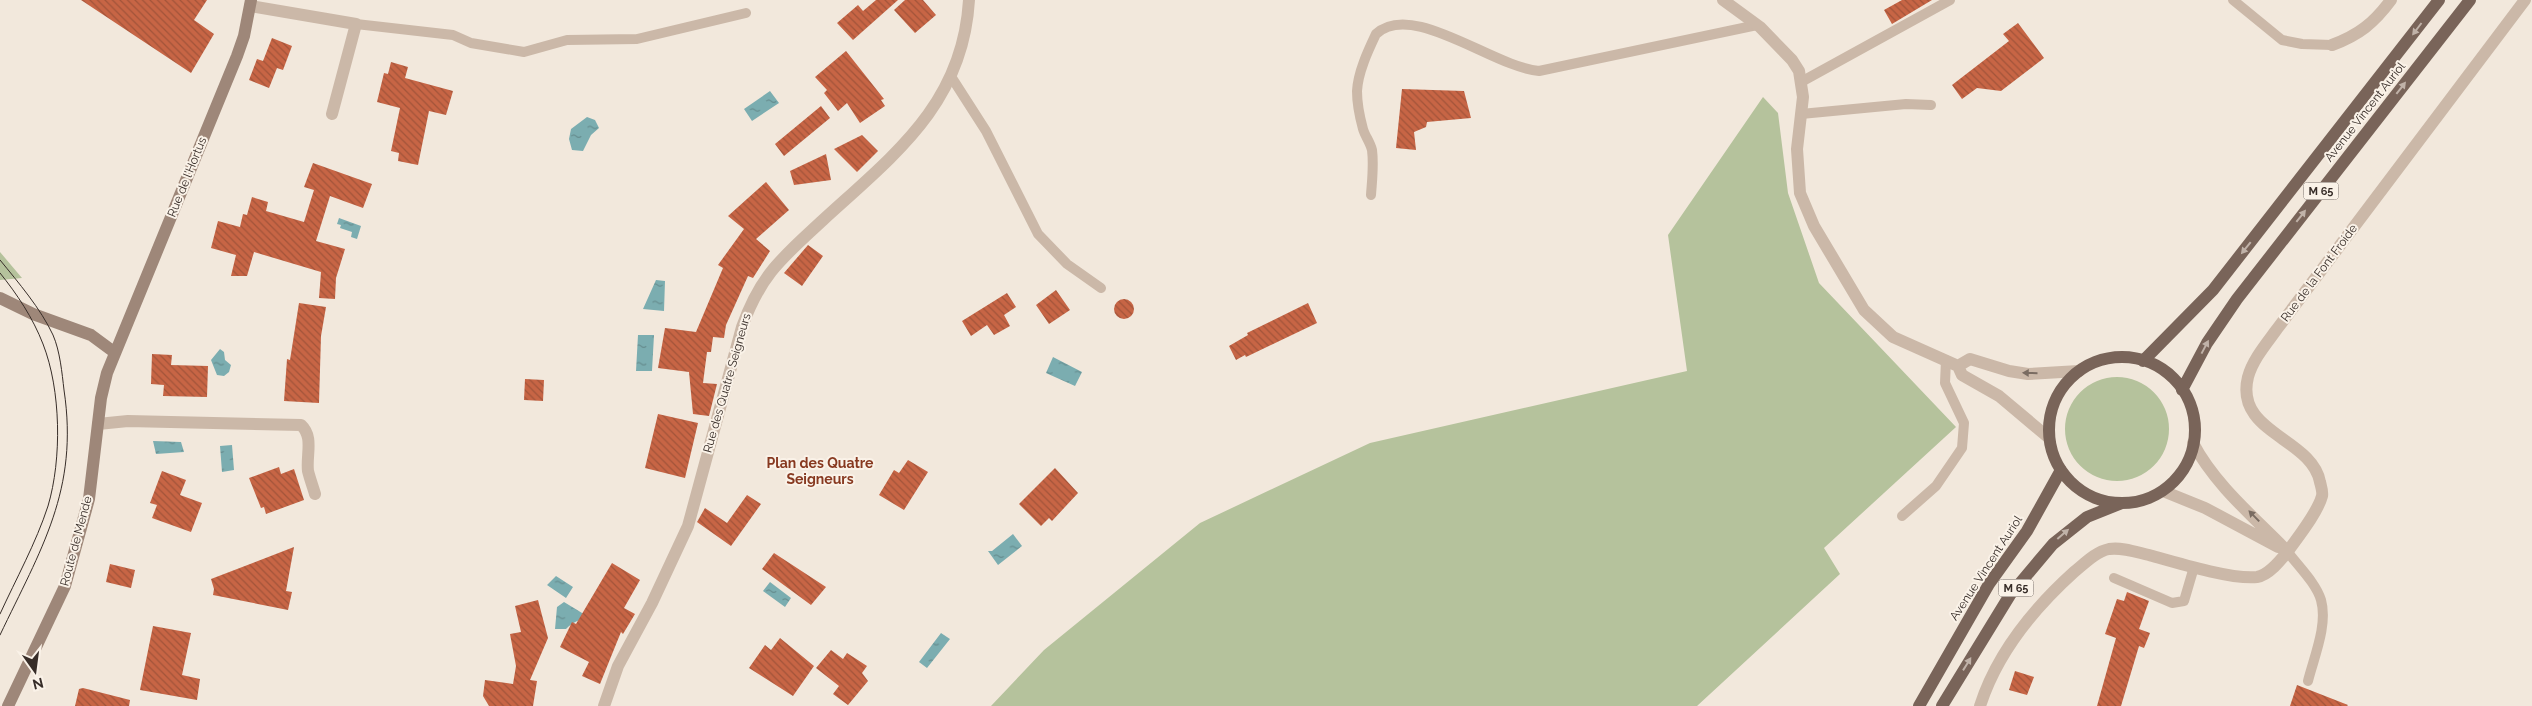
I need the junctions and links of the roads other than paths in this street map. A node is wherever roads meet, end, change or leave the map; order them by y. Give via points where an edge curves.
1 (969, 0) edge
2 (1723, 0) edge
3 (1950, 0) edge
4 (2233, 0) edge
5 (2391, 0) edge
6 (2439, 0) edge
7 (2470, 0) edge
8 (2525, 0) edge
9 (251, 3) edge
10 (746, 13) dead end
11 (1392, 14) dead end
12 (356, 24) junction
13 (1757, 25) junction
14 (1460, 29) dead end
15 (2332, 45) joint
16 (952, 78) junction
17 (1801, 82) junction
18 (1931, 106) dead end
19 (332, 114) dead end
20 (1801, 114) junction
21 (1371, 195) dead end
22 (1101, 288) dead end
23 (0, 298) edge
24 (114, 352) junction
25 (1946, 360) junction
26 (2143, 360) junction
27 (1958, 366) junction
28 (2079, 371) junction
29 (2182, 390) junction
30 (98, 424) junction
31 (2049, 438) junction
32 (2194, 443) junction
33 (2060, 470) junction
34 (2162, 491) junction
35 (315, 494) dead end
36 (2123, 503) junction
37 (1902, 516) dead end
38 (2287, 551) junction
39 (2194, 567) junction
40 (2114, 578) dead end
41 (2308, 681) dead end
42 (8, 706) edge
43 (604, 706) edge
44 (1919, 706) edge
45 (1942, 706) edge
46 (1980, 706) edge

1 - 16 street, Rue des Quatre Seigneurs via 963,41
2 - 13 street
3 - 17 lane
4 - 15 lane via 2282,40
5 - 15 street via 2356,36
6 -> 26 main road, Avenue Vincent Auriol / M 65 via 2212,290
29 -> 7 main road, Avenue Vincent Auriol / M 65 via 2207,343 2237,299
8 - 38 street, Rue de la Font Froide via 2277,329 2258,355 2248,376 2246,392 2260,423 2312,462 2319,475 2323,494 2318,507
9 - 12 street
9 - 24 main road, Rue de l'Hortus via 238,56
10 - 12 lane via 637,39 567,40 524,52 471,43 453,35
11 - 21 lane via 1381,26 1366,54 1357,92 1363,130 1372,148
12 - 19 street
13 - 14 lane via 1539,71 1526,70
13 - 17 street via 1792,60
16 - 22 lane via 986,131 1038,234 1067,264
16 - 43 street, Rue des Quatre Seigneurs via 921,126 776,264 752,299 688,526 618,666
17 - 20 street
18 - 20 lane via 1906,104
20 - 25 street via 1797,149 1800,193 1814,226 1864,310 1893,337
23 - 24 main road via 91,335
24 - 30 main road, Route de Mende via 101,398
25 - 27 street
25 - 37 lane via 1945,383 1964,423 1962,448 1936,486
26 - 28 main road via 2110,358
26 - 29 main road via 2165,372
28 -> 27 street via 2028,374 1970,359
27 - 31 street via 1962,375 1999,396
28 - 31 main road via 2058,394 2052,408
29 - 32 main road via 2193,415
30 - 35 street via 128,421 301,425 307,430 308,470
30 - 42 main road, Route de Mende via 89,499 65,586
31 - 33 main road via 2052,455
32 - 34 main road via 2177,478
38 -> 32 street via 2223,485 2202,459
33 - 36 main road via 2077,488 2091,496
33 - 44 main road, Avenue Vincent Auriol / M 65 via 2027,531 1989,584
34 - 36 main road via 2137,502
34 - 38 street via 2205,508
45 -> 36 main road, M 65 via 2010,595 2047,550 2079,522
38 - 39 street, Rue de la Font Froide via 2270,570 2258,577
38 - 41 lane via 2321,600 2321,626
39 - 40 lane via 2184,601 2172,603
39 - 46 street via 2126,549 2108,549 2092,557 2026,620 1987,683

